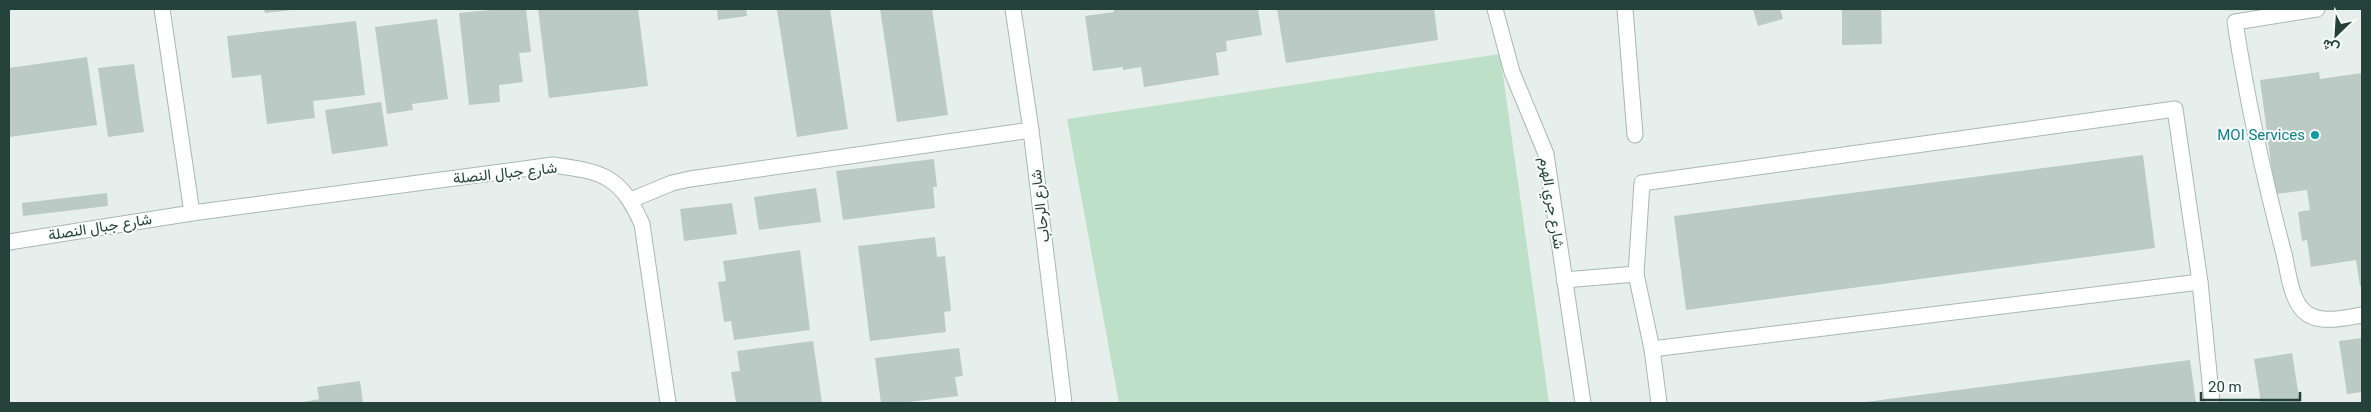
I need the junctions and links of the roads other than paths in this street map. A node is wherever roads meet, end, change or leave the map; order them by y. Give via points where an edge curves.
1 (162, 9) edge
2 (1013, 9) edge
3 (1495, 9) edge
4 (1625, 9) edge
5 (2317, 9) edge
6 (1032, 130) junction
7 (1635, 135) dead end
8 (632, 200) junction
9 (192, 213) junction
10 (9, 242) edge
11 (1636, 274) junction
12 (1564, 280) junction
13 (2200, 282) junction
14 (2362, 315) edge
15 (1652, 349) junction
16 (668, 403) edge
17 (1064, 403) edge
18 (1583, 403) edge
19 (1659, 403) edge
20 (2212, 403) edge

1 - 9 street
2 - 6 street, شارع الرحاب
3 - 12 street, شارع جري الهرم via 1512,72 1546,154
4 - 7 street
5 - 14 street via 2235,22 2272,210 2294,294 2301,308 2326,320
6 - 8 street via 690,179
6 - 17 street, شارع الرحاب
8 - 9 street, شارع جبال النصلة via 612,180 586,170 553,165
8 - 16 street, شارع جبال النصلة via 642,224
9 - 10 street, شارع جبال النصلة
11 - 12 street
11 - 13 street via 1642,183 2175,109
11 - 15 street
12 - 18 street, شارع جري الهرم
13 - 15 street
13 - 20 street
15 - 19 street

